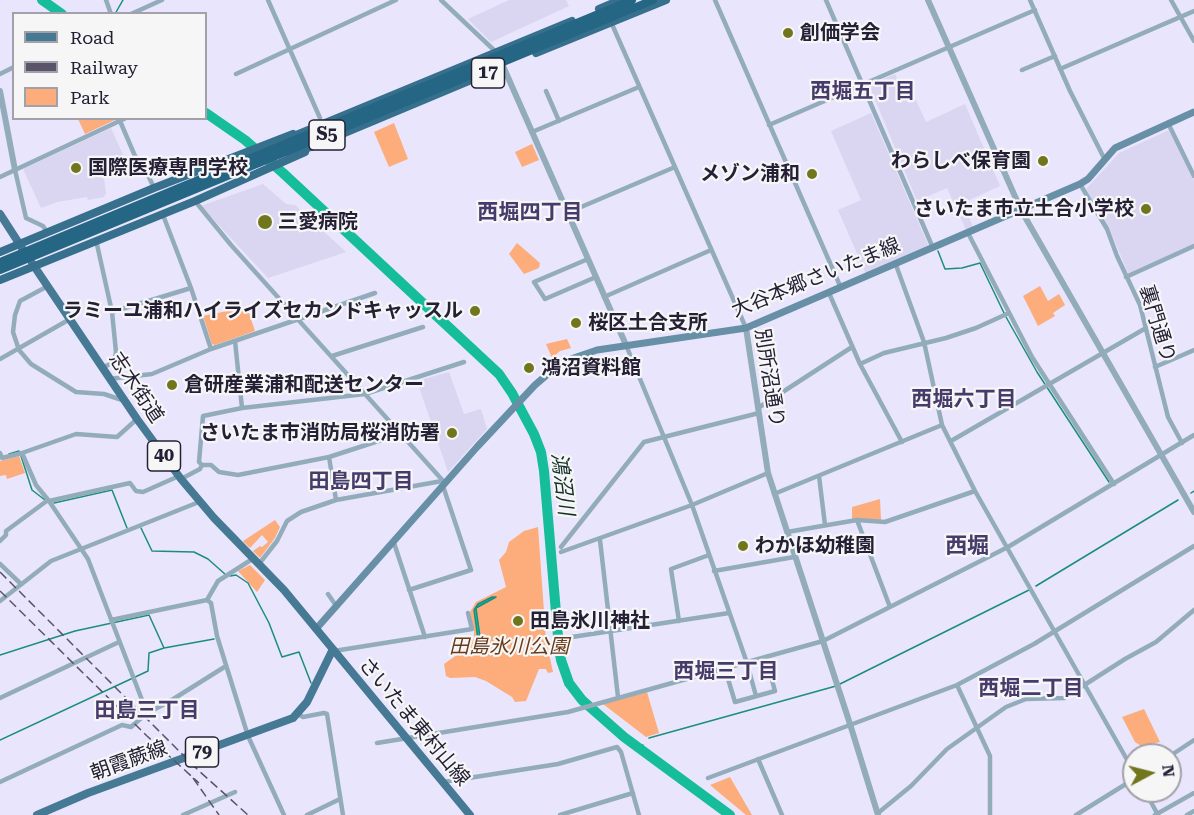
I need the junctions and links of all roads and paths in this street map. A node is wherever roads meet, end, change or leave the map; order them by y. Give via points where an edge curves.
1 (162, 0) edge
2 (268, 0) edge
3 (396, 0) edge
4 (441, 0) edge
5 (620, 0) edge
6 (632, 0) edge
7 (653, 0) edge
8 (666, 0) edge
9 (715, 0) edge
10 (826, 0) edge
11 (928, 0) edge
12 (1031, 0) edge
13 (1171, 0) edge
14 (604, 3) edge
15 (149, 6) junction
16 (1035, 10) junction
17 (1194, 11) edge
18 (136, 12) edge
19 (152, 12) edge
20 (1180, 17) junction
21 (611, 22) junction
22 (1194, 41) edge
23 (948, 47) junction
24 (290, 49) junction
25 (496, 52) junction
26 (1055, 57) junction
27 (503, 66) junction
28 (1060, 69) junction
29 (1022, 70) dead end
30 (236, 74) dead end
31 (862, 85) junction
32 (639, 87) junction
33 (546, 90) dead end
34 (0, 91) edge
35 (1194, 112) edge
36 (320, 118) dead end
37 (120, 121) joint
38 (559, 121) junction
39 (1168, 123) junction
40 (769, 125) junction
41 (532, 132) junction
42 (247, 154) junction
43 (1104, 158) junction
44 (675, 167) junction
45 (263, 169) junction
46 (15, 170) junction
47 (1194, 176) edge
48 (0, 177) edge
49 (1080, 184) junction
50 (154, 188) junction
51 (195, 201) junction
52 (1021, 210) junction
53 (567, 213) junction
54 (0, 214) edge
55 (163, 214) junction
56 (4, 229) edge
57 (968, 233) junction
58 (46, 237) junction
59 (96, 240) junction
60 (20, 243) junction
61 (1194, 246) edge
62 (933, 248) junction
63 (711, 250) junction
64 (51, 252) dead end
65 (1, 258) edge
66 (588, 259) junction
67 (896, 265) junction
68 (34, 266) junction
69 (12, 268) dead end
70 (0, 272) edge
71 (596, 277) junction
72 (1126, 278) junction
73 (0, 280) edge
74 (48, 286) junction
75 (191, 288) junction
76 (841, 288) junction
77 (375, 293) dead end
78 (829, 293) junction
79 (604, 297) junction
80 (112, 312) junction
81 (1007, 314) junction
82 (298, 318) junction
83 (70, 319) junction
84 (423, 327) dead end
85 (746, 328) junction
86 (1146, 328) junction
87 (235, 341) junction
88 (924, 342) junction
89 (626, 345) junction
90 (852, 347) junction
91 (211, 349) junction
92 (19, 350) junction
93 (1194, 350) edge
94 (1102, 354) junction
95 (332, 356) junction
96 (0, 359) edge
97 (464, 362) dead end
98 (860, 364) junction
99 (102, 368) junction
100 (1155, 368) junction
101 (110, 379) junction
102 (1047, 385) junction
103 (365, 394) junction
104 (125, 401) junction
105 (242, 408) junction
106 (759, 410) junction
107 (137, 419) junction
108 (942, 425) junction
109 (400, 434) junction
110 (1194, 435) edge
111 (664, 437) junction
112 (951, 441) junction
113 (903, 442) junction
114 (1182, 443) junction
115 (0, 453) edge
116 (22, 453) junction
117 (1161, 455) junction
118 (328, 457) junction
119 (202, 465) junction
120 (768, 473) junction
121 (819, 476) junction
122 (180, 478) junction
123 (443, 483) junction
124 (1113, 484) junction
125 (975, 491) junction
126 (774, 495) junction
127 (49, 501) junction
128 (336, 501) junction
129 (199, 502) junction
130 (692, 505) junction
131 (1194, 512) edge
132 (857, 520) junction
133 (825, 525) junction
134 (787, 532) junction
135 (600, 540) junction
136 (0, 541) edge
137 (394, 543) junction
138 (1194, 546) edge
139 (1008, 548) junction
140 (81, 549) junction
141 (709, 555) junction
142 (794, 556) junction
143 (257, 561) junction
144 (0, 564) edge
145 (714, 571) junction
146 (21, 584) junction
147 (409, 590) junction
148 (328, 594) dead end
149 (207, 600) junction
150 (0, 601) edge
151 (337, 607) junction
152 (890, 607) junction
153 (1194, 610) edge
154 (468, 613) dead end
155 (729, 613) junction
156 (111, 620) junction
157 (679, 621) junction
158 (316, 629) junction
159 (610, 630) junction
160 (1054, 631) junction
161 (425, 637) junction
162 (572, 637) dead end
163 (119, 642) junction
164 (823, 642) junction
165 (333, 650) junction
166 (766, 658) junction
167 (747, 663) junction
168 (226, 666) junction
169 (725, 669) junction
170 (1086, 684) junction
171 (957, 685) junction
172 (756, 696) junction
173 (618, 697) junction
174 (0, 698) edge
175 (147, 713) junction
176 (298, 714) junction
177 (850, 724) junction
178 (977, 727) junction
179 (248, 736) junction
180 (407, 738) junction
181 (377, 743) dead end
182 (1122, 750) edge
183 (758, 759) junction
184 (708, 778) dead end
185 (0, 782) edge
186 (443, 782) junction
187 (1122, 787) edge
188 (235, 792) dead end
189 (633, 793) junction
190 (1194, 793) edge
191 (340, 799) junction
192 (1194, 811) edge
193 (878, 814) edge
194 (38, 815) edge
195 (183, 815) edge
196 (284, 815) edge
197 (307, 815) edge
198 (343, 815) edge
199 (470, 815) edge
200 (560, 815) edge
201 (639, 815) edge
202 (782, 815) edge
203 (990, 815) edge
204 (1076, 815) edge
205 (1156, 815) edge
206 (1187, 815) edge

1 - 15 street
2 - 24 street
3 - 24 street
4 - 25 street
5 - 14 highway, 17
6 - 65 highway, S5, bridge
7 - 70 highway, S5, bridge
8 - 21 highway, 17
9 - 40 street
10 - 31 street
11 - 23 street
12 - 16 street
13 - 20 street
14 - 25 highway, 17
15 - 18 street
15 - 19 street
16 - 23 street
16 - 26 street
17 - 20 street
20 - 22 street
20 - 28 street
21 - 27 highway, 17
21 - 32 street, 別所沼通り
23 - 31 street
23 - 52 street
24 - 30 street
24 - 36 street
25 - 42 highway, 17
26 - 28 street
26 - 29 street
27 - 41 street
27 - 45 highway, 17, bridge
28 - 43 street
31 - 40 street
31 - 62 street
32 - 38 street
32 - 44 street, 別所沼通り
33 - 38 street
34 - 46 street
35 - 39 main road, 大谷本郷さいたま線
37 - 46 street
37 - 50 street
38 - 41 street
39 - 43 main road, 大谷本郷さいたま線 via 1115,148
39 - 47 street
40 - 76 street
41 - 53 street
42 - 50 highway, 17
42 - 58 highway, 17
43 - 49 main road, 大谷本郷さいたま線
44 - 53 street
44 - 63 street, 別所沼通り
45 - 51 highway, 17
45 - 64 highway, 17
46 - 48 street
46 - 58 street via 26,218 43,226
49 - 52 main road, 大谷本郷さいたま線
49 - 72 street, 裏門通り via 1107,229
50 - 58 highway, 17
51 - 55 highway, 17
51 - 82 street
52 - 57 main road, 大谷本郷さいたま線
52 - 94 street
53 - 66 street
54 - 56 main road, 志木街道 / 40
55 - 59 highway, 17
55 - 75 street
56 - 60 main road, 志木街道 / 40
57 - 62 main road, 大谷本郷さいたま線
57 - 81 street
58 - 60 highway, 17
59 - 68 highway, 17
59 - 80 street
60 - 65 highway, 17
60 - 68 main road, 志木街道 / 40
61 - 72 street
62 - 67 main road, 大谷本郷さいたま線
63 - 79 street
63 - 85 street, 別所沼通り
66 - 71 street
66 - 71 street via 534,282 545,299
67 - 76 main road, 大谷本郷さいたま線
67 - 88 street
68 - 73 highway, 17
68 - 74 main road, 志木街道 / 40
69 - 70 highway
71 - 79 street
72 - 86 street, 裏門通り
74 - 83 main road, 志木街道 / 40
74 - 92 street via 20,301 13,332
75 - 80 street
75 - 91 street
76 - 78 main road, 大谷本郷さいたま線
77 - 82 street
78 - 85 main road, 大谷本郷さいたま線
78 - 90 street
79 - 89 street
80 - 99 street via 116,352 114,362
81 - 88 street via 966,332
81 - 102 street
82 - 87 street
82 - 95 street
83 - 92 street
83 - 99 main road, 志木街道 / 40
84 - 95 street
85 - 89 main road, 大谷本郷さいたま線
85 - 106 street, 別所沼通り
86 - 94 street
86 - 100 street, 裏門通り
87 - 91 street
87 - 105 street
88 - 98 street
88 - 108 street
89 - 111 street
89 - 123 main road, 大谷本郷さいたま線 via 572,357 553,369
90 - 98 street
90 - 106 street
91 - 101 street via 152,374
92 - 96 street
92 - 104 street via 32,364 76,392 104,394
93 - 100 street
94 - 102 street
94 - 117 street
95 - 103 street
97 - 103 street
98 - 113 street
99 - 101 main road, 志木街道 / 40
100 - 114 street, 裏門通り via 1168,417
101 - 104 main road, 志木街道 / 40
102 - 112 street
102 - 124 street
103 - 105 street
103 - 109 street
104 - 107 main road, 志木街道 / 40
105 - 119 street via 203,416 199,462
106 - 111 street
106 - 120 street, 別所沼通り
107 - 116 street via 117,437 76,434
107 - 122 main road, 志木街道 / 40
108 - 112 street
108 - 113 street
109 - 118 street
109 - 123 street
110 - 114 street
111 - 130 street
111 - 135 street via 644,442 561,549
112 - 125 street
113 - 121 street
114 - 117 street
115 - 116 street via 2,458
116 - 127 street via 36,485
117 - 124 street
117 - 131 street
118 - 119 street via 238,475
118 - 128 street
119 - 122 street
120 - 126 street, 別所沼通り
120 - 130 street
121 - 126 street
121 - 133 street
122 - 127 street via 143,492 136,491 130,483
122 - 129 main road, 志木街道 / 40
123 - 128 street
123 - 137 main road, 大谷本郷さいたま線
123 - 147 street via 471,570
124 - 139 street
125 - 132 street via 885,522
125 - 139 street
126 - 134 street, 別所沼通り
127 - 136 street via 6,531
127 - 140 street
128 - 143 street via 301,512 287,521 277,541
129 - 140 street
129 - 143 main road, 志木街道 / 40
130 - 135 street
130 - 141 street
132 - 133 street
132 - 152 street
133 - 134 street
134 - 142 street, 別所沼通り
135 - 159 street
137 - 147 street
137 - 151 main road, 大谷本郷さいたま線
138 - 160 street
139 - 152 street
139 - 160 street
140 - 146 street via 51,561
140 - 156 street
141 - 145 street
141 - 157 street via 671,569
142 - 145 street
142 - 164 street, 別所沼通り
143 - 149 street via 218,581
143 - 158 main road, 志木街道 / 40
144 - 146 street
145 - 155 street
146 - 150 street
147 - 161 street
148 - 151 street
149 - 156 street
149 - 168 street via 211,603
151 - 158 main road, 大谷本郷さいたま線
152 - 164 street
153 - 170 street via 1156,642
154 - 161 street via 472,629
155 - 157 street
155 - 167 street
156 - 163 street
157 - 159 street
158 - 165 main road, 志木街道 / 40
159 - 162 street
159 - 173 street
160 - 170 street
160 - 171 street
161 - 165 street
163 - 174 street
163 - 175 street
164 - 166 street
164 - 177 street, 別所沼通り
165 - 176 main road
165 - 180 main road, さいたま東村山線 / 40
166 - 167 street
166 - 172 street via 775,691
167 - 169 street
167 - 172 street
168 - 175 street
168 - 179 street
169 - 172 street via 735,702
169 - 173 street
170 - 178 street via 1064,698 1026,699
170 - 182 street
171 - 177 street
171 - 178 street
173 - 180 street via 539,718
175 - 185 street via 131,727 122,725
176 - 179 main road, 朝霞蕨線 / 79
176 - 191 street via 327,714
177 - 183 street
177 - 193 street, 別所沼通り
178 - 193 street via 947,749
178 - 203 street via 990,756
179 - 194 main road, 朝霞蕨線 / 79
179 - 196 street
180 - 181 street
180 - 186 main road, さいたま東村山線 / 40
183 - 184 street
183 - 202 street
186 - 189 street via 558,765 617,747
186 - 199 main road, さいたま東村山線 / 40
187 - 204 street
188 - 195 street
189 - 200 street
189 - 201 street
190 - 205 street
191 - 197 street
191 - 198 street
192 - 206 street

